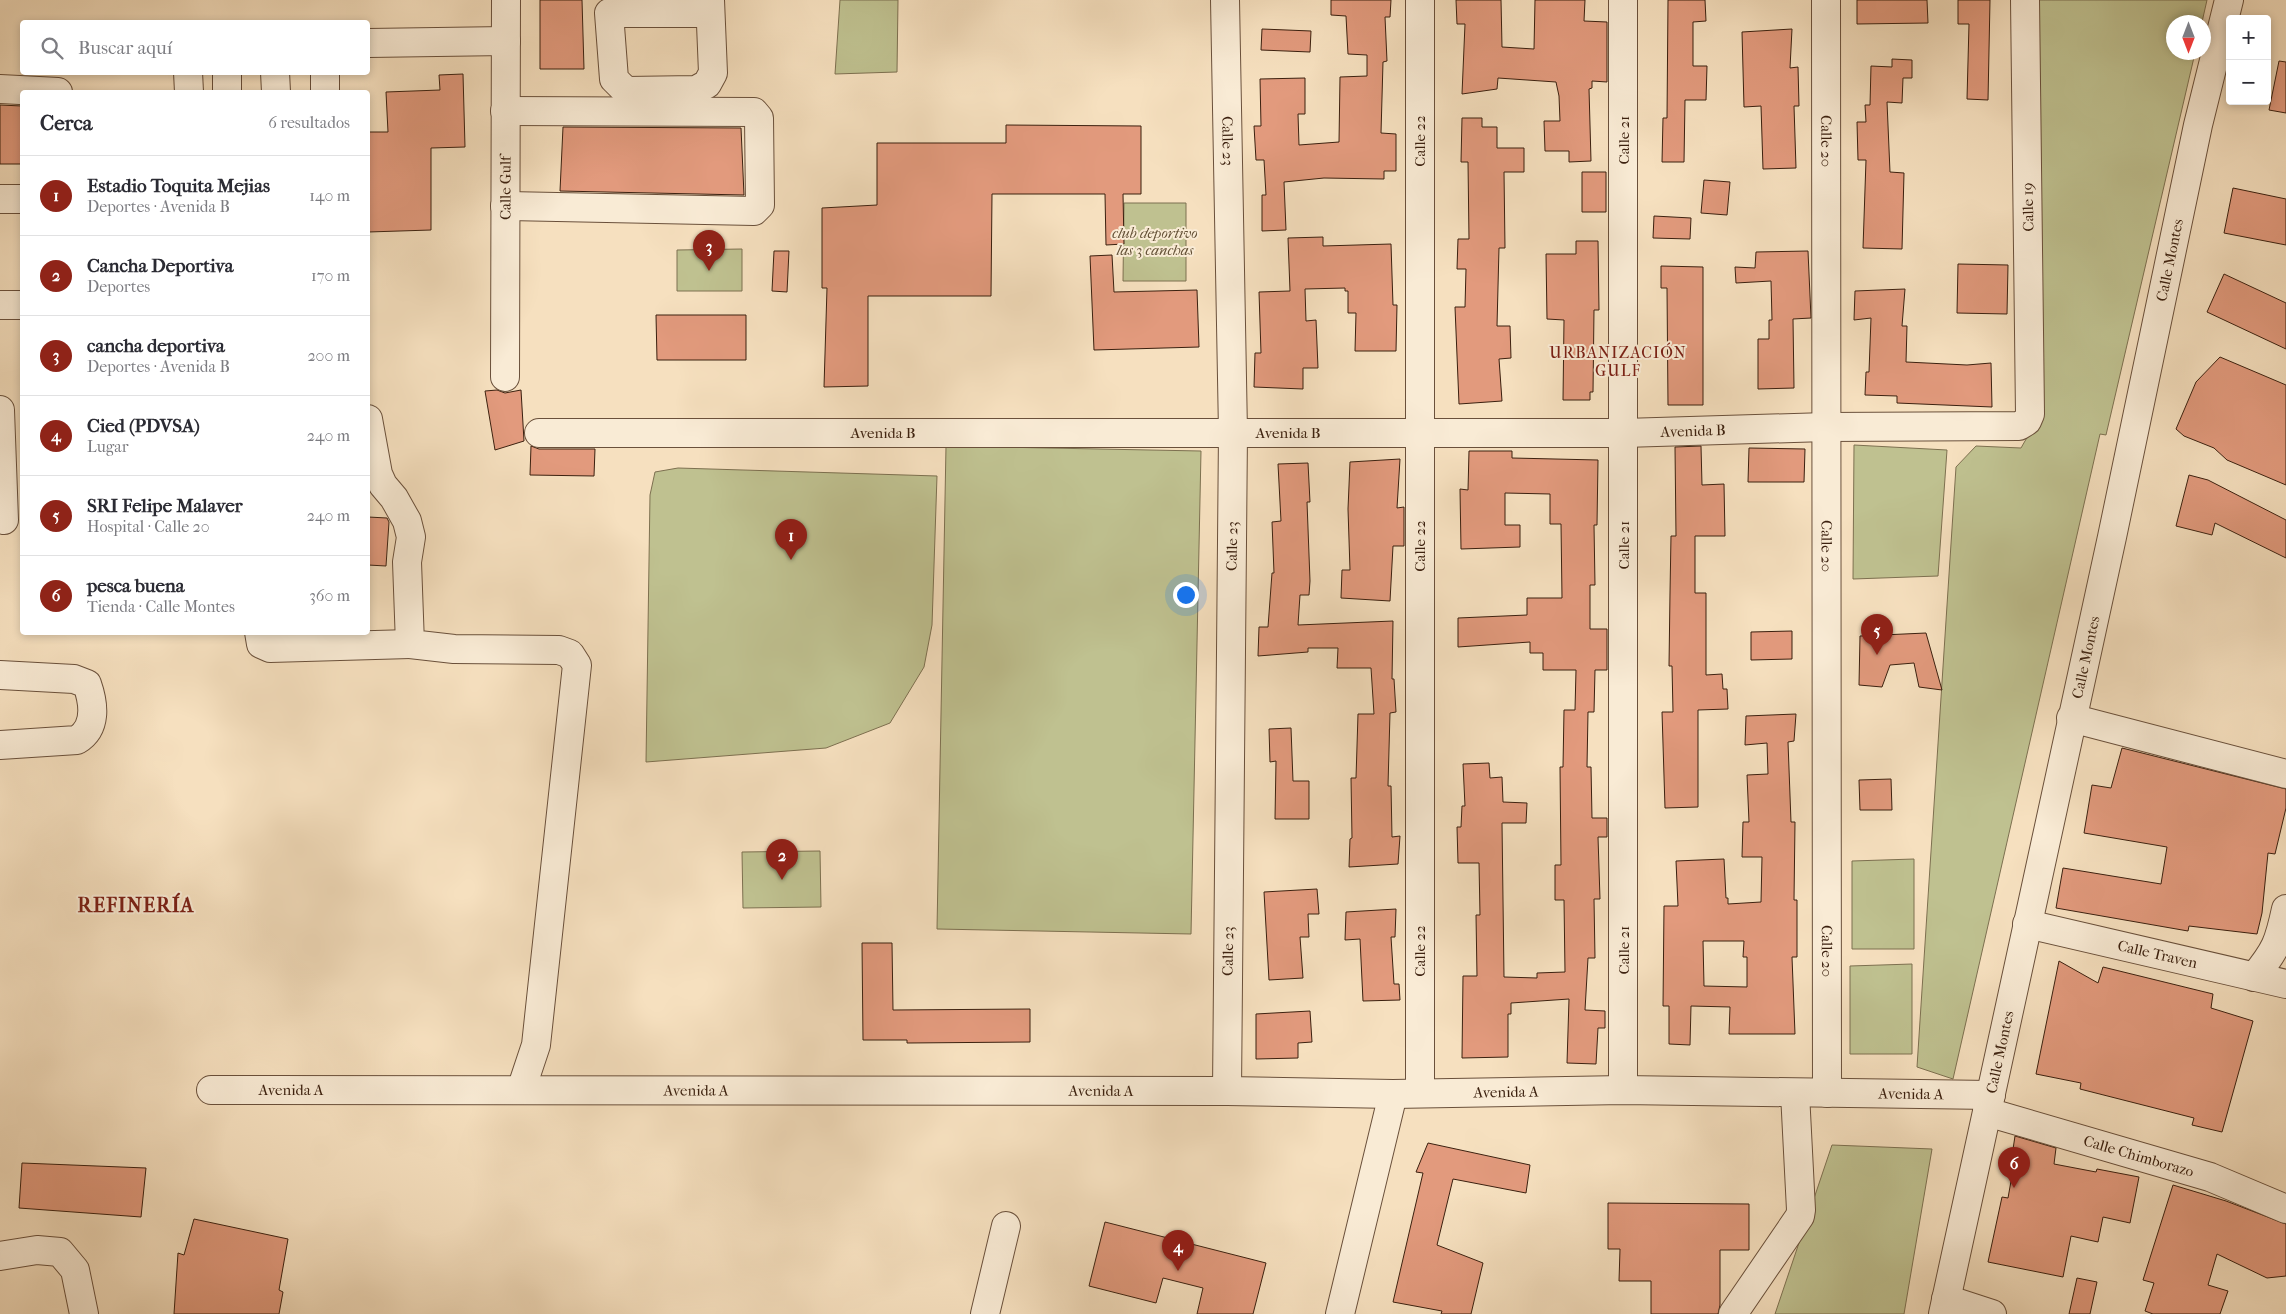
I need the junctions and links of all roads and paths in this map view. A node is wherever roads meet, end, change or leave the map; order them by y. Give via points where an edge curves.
1 (506, 0) edge
2 (1225, 0) edge
3 (1420, 0) edge
4 (1623, 0) edge
5 (1826, 0) edge
6 (2025, 0) edge
7 (2229, 0) edge
8 (609, 6) edge
9 (710, 7) edge
10 (506, 41) junction
11 (370, 43) edge
12 (188, 75) edge
13 (227, 75) edge
14 (275, 75) edge
15 (325, 75) edge
16 (0, 90) edge
17 (189, 90) edge
18 (227, 90) edge
19 (276, 90) edge
20 (325, 90) edge
21 (20, 91) edge
22 (505, 111) junction
23 (0, 199) edge
24 (20, 199) edge
25 (505, 206) junction
26 (0, 305) edge
27 (20, 306) edge
28 (504, 377) dead end
29 (0, 410) edge
30 (2030, 414) joint
31 (1826, 427) junction
32 (370, 429) edge
33 (1233, 432) junction
34 (540, 433) dead end
35 (1624, 433) junction
36 (1420, 434) junction
37 (4, 520) dead end
38 (260, 635) edge
39 (410, 644) junction
40 (0, 675) edge
41 (2072, 718) junction
42 (0, 745) edge
43 (2286, 774) edge
44 (2286, 909) edge
45 (2028, 924) junction
46 (2254, 976) junction
47 (2286, 984) edge
48 (211, 1090) dead end
49 (521, 1090) junction
50 (1623, 1090) junction
51 (1227, 1091) junction
52 (1406, 1093) junction
53 (1795, 1093) junction
54 (1827, 1093) junction
55 (1989, 1103) junction
56 (2286, 1209) edge
57 (1006, 1226) dead end
58 (0, 1256) edge
59 (1945, 1307) edge
60 (84, 1314) edge
61 (985, 1314) edge
62 (1340, 1314) edge
63 (1733, 1314) edge
64 (1992, 1314) edge

1 - 10 street, Calle Gulf
2 - 33 street, Calle 23
3 - 36 street, Calle 22
4 - 35 street, Calle 21
5 - 31 street, Calle 20
6 - 30 street, Calle 19
7 - 41 street, Calle Montes via 2198,125
8 - 9 street
8 - 9 street via 614,79 626,91 696,90 707,84 713,73
10 - 11 street
10 - 22 street, Calle Gulf
12 - 17 street
13 - 18 street
14 - 19 street
15 - 20 street
16 - 21 street
22 - 25 street, Calle Gulf
22 - 25 street via 754,112 759,118 760,206 754,211
23 - 24 street
25 - 28 street, Calle Gulf
26 - 27 street
29 - 37 street
30 - 31 street, Avenida B via 2028,421 2019,426
31 - 35 street, Avenida B
31 - 54 street, Calle 20
32 - 39 street via 378,474 407,521 411,537 408,562
33 - 34 street, Avenida B
33 - 36 street, Avenida B
33 - 51 street, Calle 23
35 - 36 street, Avenida B
35 - 50 street, Calle 21
36 - 52 street, Calle 22
38 - 39 street via 261,644 270,648
39 - 49 street via 454,649 558,650 570,654 577,665 536,1045
40 - 42 street via 74,679 87,684 92,699 92,722 86,735 77,740
41 - 43 street
41 - 45 street, Calle Montes
44 - 46 street via 2278,944
45 - 46 street, Calle Traven
45 - 55 street, Calle Montes
46 - 47 street, Calle Traven
48 - 49 street, Avenida A
49 - 51 street, Avenida A
50 - 52 street, Avenida A
50 - 53 street, Avenida A
51 - 52 street, Avenida A
52 - 62 street, Calle 22
53 - 54 street, Avenida A
53 - 63 street via 1802,1210
54 - 55 street, Avenida A
55 - 56 street, Calle Chimborazo via 2210,1177
55 - 59 street, Calle Montes
57 - 61 street
58 - 60 street via 37,1250 60,1252 75,1270
59 - 64 street

